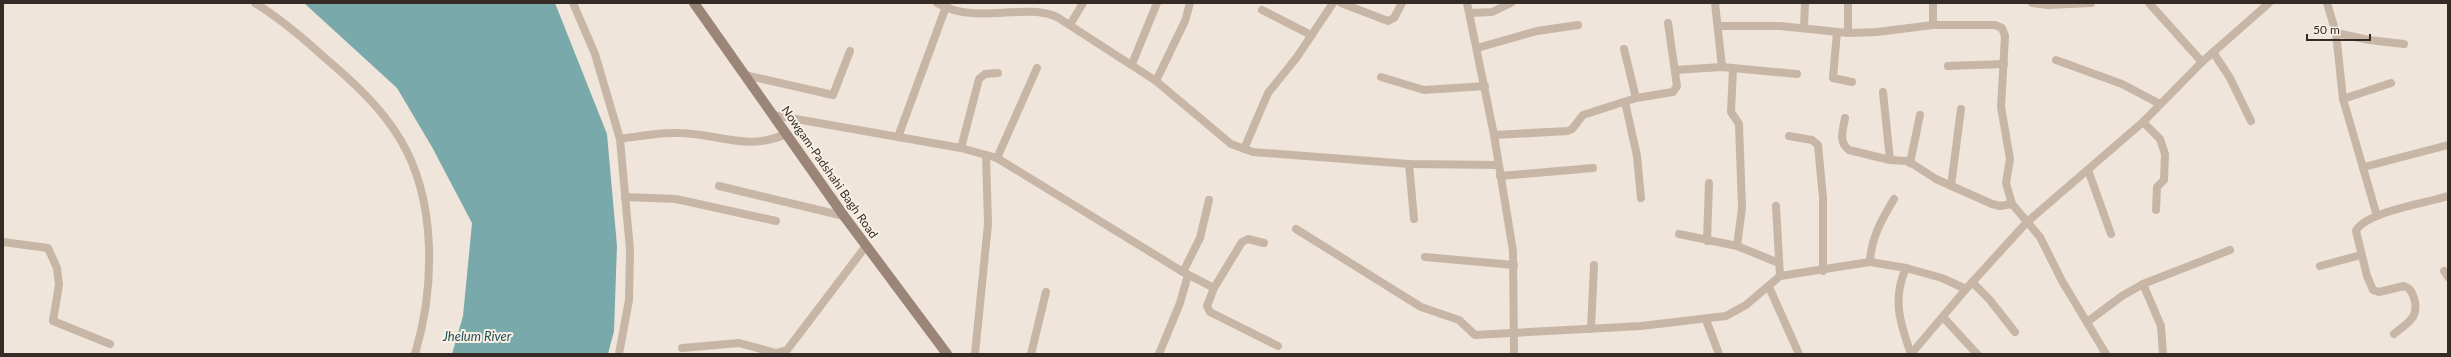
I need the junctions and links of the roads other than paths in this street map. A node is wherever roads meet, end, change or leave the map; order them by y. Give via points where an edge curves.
1 (255, 3) edge
2 (573, 3) edge
3 (694, 3) edge
4 (937, 3) edge
5 (1083, 3) edge
6 (1157, 3) edge
7 (1190, 3) edge
8 (1333, 3) edge
9 (1341, 3) edge
10 (1402, 3) edge
11 (1467, 3) edge
12 (1511, 3) edge
13 (1715, 3) edge
14 (1805, 3) edge
15 (1848, 3) edge
16 (1933, 3) edge
17 (2032, 3) edge
18 (2091, 3) edge
19 (2149, 3) edge
20 (2269, 3) edge
21 (2327, 3) edge
22 (947, 6) edge
23 (1262, 10) dead end
24 (1470, 13) junction
25 (1668, 23) dead end
26 (1071, 24) junction
27 (1933, 25) junction
28 (1578, 26) dead end
29 (1718, 26) junction
30 (1804, 28) junction
31 (1837, 32) junction
32 (1848, 33) junction
33 (2336, 33) junction
34 (1311, 35) junction
35 (2404, 44) dead end
36 (1477, 48) junction
37 (1624, 49) dead end
38 (850, 51) dead end
39 (2213, 52) junction
40 (2056, 60) dead end
41 (2202, 62) junction
42 (1132, 64) junction
43 (2004, 64) junction
44 (1948, 66) dead end
45 (1722, 67) junction
46 (1038, 68) dead end
47 (1733, 69) junction
48 (1675, 70) junction
49 (998, 73) dead end
50 (1797, 74) dead end
51 (745, 75) junction
52 (1381, 77) dead end
53 (1156, 81) junction
54 (1852, 82) dead end
55 (2391, 83) dead end
56 (1485, 86) junction
57 (1883, 92) dead end
58 (1636, 98) junction
59 (2343, 99) junction
60 (1625, 102) junction
61 (2160, 104) junction
62 (1961, 109) dead end
63 (774, 115) junction
64 (1920, 115) dead end
65 (1845, 118) dead end
66 (2250, 121) dead end
67 (2143, 122) junction
68 (786, 134) junction
69 (1494, 135) junction
70 (1789, 136) dead end
71 (898, 137) junction
72 (620, 139) junction
73 (2448, 145) edge
74 (961, 148) junction
75 (1244, 149) junction
76 (986, 155) junction
77 (997, 158) junction
78 (1890, 160) junction
79 (1910, 163) junction
80 (1409, 164) junction
81 (1498, 165) junction
82 (2364, 167) junction
83 (1593, 168) dead end
84 (2088, 170) junction
85 (1500, 176) junction
86 (1709, 183) dead end
87 (719, 186) dead end
88 (1951, 186) junction
89 (2448, 196) edge
90 (625, 197) junction
91 (1642, 198) dead end
92 (1894, 199) dead end
93 (1209, 200) dead end
94 (2012, 204) junction
95 (1776, 206) dead end
96 (2156, 210) dead end
97 (844, 216) junction
98 (2377, 216) junction
99 (1414, 219) dead end
100 (776, 221) dead end
101 (2027, 222) junction
102 (1296, 229) dead end
103 (1679, 234) dead end
104 (2112, 234) dead end
105 (1707, 241) junction
106 (3, 242) edge
107 (1264, 243) dead end
108 (866, 246) junction
109 (1737, 246) junction
110 (2230, 250) dead end
111 (2361, 255) junction
112 (1425, 257) dead end
113 (1870, 262) junction
114 (1779, 263) junction
115 (1514, 265) junction
116 (1594, 265) dead end
117 (2320, 266) dead end
118 (1906, 268) junction
119 (1823, 271) junction
120 (1185, 274) junction
121 (1780, 276) junction
122 (1972, 282) junction
123 (2143, 284) junction
124 (1769, 287) junction
125 (1214, 288) junction
126 (1966, 289) junction
127 (1046, 292) dead end
128 (1943, 317) junction
129 (1706, 320) junction
130 (2087, 322) junction
131 (1591, 329) junction
132 (2015, 332) dead end
133 (1515, 334) junction
134 (2394, 334) dead end
135 (110, 344) dead end
136 (1278, 346) dead end
137 (682, 348) dead end
138 (753, 351) edge
139 (415, 354) edge
140 (619, 354) edge
141 (947, 354) edge
142 (975, 354) edge
143 (1031, 354) edge
144 (1159, 354) edge
145 (1514, 354) edge
146 (1719, 354) edge
147 (1799, 354) edge
148 (1911, 354) edge
149 (1977, 354) edge
150 (2106, 354) edge
151 (2163, 354) edge

1 - 139 street via 313,47 363,92 400,139 410,158 418,176 430,252 425,300
2 - 72 street via 595,54
3 - 51 main road, Nowgam-Padshahi Bagh Road
4 - 22 street
5 - 26 street
6 - 42 street
7 - 53 street via 1185,21
8 - 34 street
9 - 10 street via 1388,21 1394,18
11 - 24 street
12 - 24 street via 1492,12
13 - 29 street
14 - 30 street
15 - 32 street
16 - 27 street
17 - 18 street
19 - 41 street
20 - 39 street
21 - 33 street
22 - 26 street via 967,13 1047,13
22 - 71 street
23 - 34 street
24 - 36 street
25 - 48 street
26 - 42 street
27 - 32 street
27 - 43 street via 1999,26 2005,30
28 - 36 street via 1537,31
29 - 30 street
29 - 45 street
30 - 31 street
31 - 32 street
31 - 54 street via 1833,78
33 - 35 street
33 - 59 street
34 - 75 street via 1268,93
36 - 56 street
37 - 58 street
38 - 51 street via 833,96
39 - 41 street
39 - 66 street via 2230,78
40 - 61 street via 2122,84
41 - 61 street
42 - 53 street
43 - 44 street
43 - 94 street via 2001,112 2010,159 2006,183
45 - 47 street
45 - 48 street
46 - 77 street
47 - 50 street
47 - 109 street via 1731,112 1739,124 1742,208
48 - 58 street via 1677,86 1673,92
49 - 74 street via 985,74 979,79
51 - 63 main road, Nowgam-Padshahi Bagh Road
52 - 56 street via 1424,90
53 - 75 street via 1231,144
55 - 59 street
56 - 69 street
57 - 78 street
58 - 60 street
59 - 82 street
60 - 69 street via 1583,115 1568,131
60 - 91 street via 1637,156
61 - 67 street
62 - 88 street
63 - 68 main road, Nowgam-Padshahi Bagh Road
63 - 71 street
64 - 79 street
65 - 78 street via 1842,138 1845,147
67 - 84 street
67 - 96 street via 2160,139 2164,154 2164,180 2157,187
68 - 72 street via 766,142 752,143 678,133
68 - 97 main road, Nowgam-Padshahi Bagh Road
69 - 81 street
70 - 119 street via 1815,141 1818,145 1823,198
71 - 74 street
72 - 90 street
73 - 82 street
74 - 76 street
75 - 80 street
76 - 77 street
76 - 142 street via 988,224
77 - 120 street
78 - 79 street
79 - 88 street
80 - 81 street
80 - 99 street
81 - 85 street
82 - 98 street
83 - 85 street
84 - 101 street
84 - 104 street
85 - 115 street
86 - 105 street
87 - 97 street
88 - 94 street via 1997,206
89 - 98 street
90 - 100 street via 676,199
90 - 140 street via 630,250 629,300
92 - 113 street via 1877,231 1871,248
93 - 120 street via 1198,242
94 - 101 street
95 - 114 street
97 - 108 main road, Nowgam-Padshahi Bagh Road
98 - 111 street via 2363,222 2356,231
101 - 122 street
101 - 130 street via 2040,237 2062,281
102 - 133 street via 1421,307 1463,322 1472,334
103 - 105 street
105 - 109 street
106 - 135 street via 48,248 57,268 59,284 53,321
107 - 125 street via 1248,239 1242,242
108 - 138 street via 791,348 776,353
108 - 141 main road, Nowgam-Padshahi Bagh Road
109 - 114 street
110 - 123 street
111 - 117 street
111 - 134 street via 2373,290 2379,292 2404,286 2413,296 2417,308 2415,315
112 - 115 street
113 - 118 street
113 - 119 street
114 - 121 street
115 - 133 street
116 - 131 street
118 - 126 street via 1942,278
118 - 148 street via 1898,287 1898,300 1902,330
119 - 121 street
120 - 125 street
120 - 144 street via 1180,303
121 - 124 street
122 - 126 street
122 - 132 street via 1990,299
123 - 130 street
123 - 151 street via 2161,326
124 - 129 street via 1732,314
124 - 147 street
125 - 136 street via 1207,306 1210,312
126 - 128 street
127 - 143 street
128 - 148 street
128 - 149 street
129 - 131 street
129 - 146 street
130 - 150 street
131 - 133 street
133 - 145 street
137 - 138 street via 725,343 744,344

